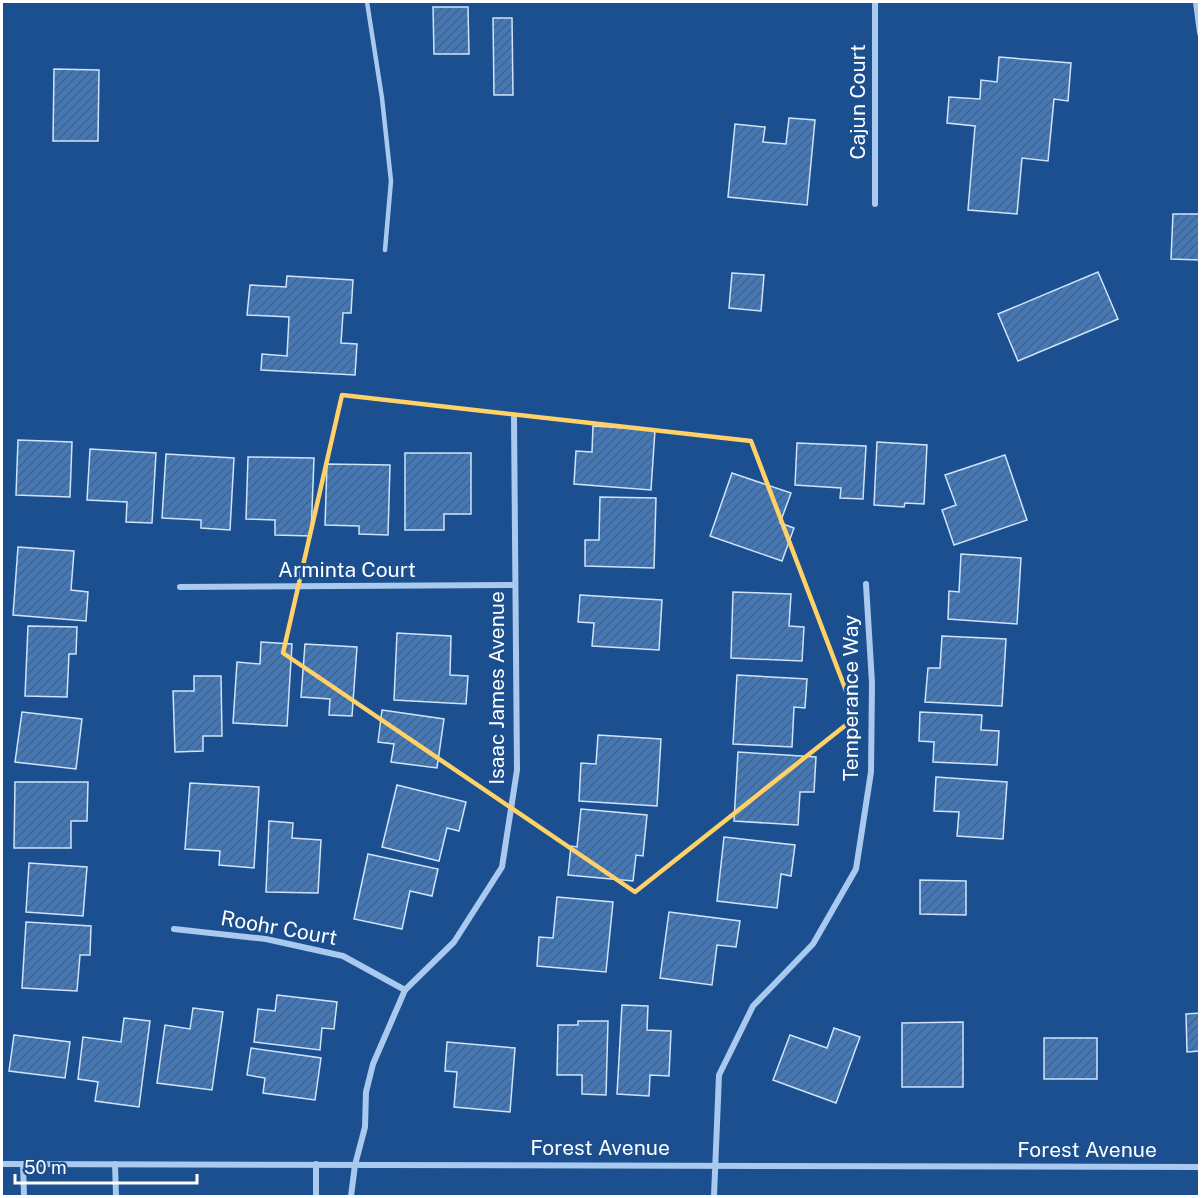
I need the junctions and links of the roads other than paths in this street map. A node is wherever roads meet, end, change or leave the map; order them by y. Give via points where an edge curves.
1 (367, 2) edge
2 (875, 2) edge
3 (1196, 2) edge
4 (1200, 33) edge
5 (875, 204) dead end
6 (385, 250) dead end
7 (514, 418) dead end
8 (866, 584) dead end
9 (514, 585) junction
10 (180, 587) dead end
11 (174, 929) dead end
12 (405, 990) junction
13 (2, 1164) edge
14 (23, 1164) junction
15 (115, 1164) junction
16 (316, 1164) junction
17 (355, 1165) junction
18 (714, 1165) junction
19 (1200, 1167) edge
20 (24, 1197) edge
21 (116, 1197) edge
22 (316, 1197) edge
23 (351, 1197) edge
24 (714, 1197) edge

1 - 6 lane via 391,181
2 - 5 street, Cajun Court
3 - 4 street
7 - 9 street, Isaac James Avenue
8 - 18 street, Temperance Way via 872,683 871,772 856,869 813,944 753,1006 719,1075
9 - 10 street, Arminta Court
9 - 12 street, Isaac James Avenue via 518,770 502,867 454,942
11 - 12 street, Roohr Court via 266,939 343,956
12 - 17 street, Isaac James Avenue via 373,1064 366,1092 365,1127
13 - 14 street, Forest Avenue
14 - 15 street, Forest Avenue
14 - 20 street
15 - 16 street, Forest Avenue
15 - 21 street
16 - 17 street, Forest Avenue
16 - 22 street
17 - 18 street, Forest Avenue
17 - 23 street, Isaac James Avenue
18 - 19 street, Forest Avenue
18 - 24 street, Temperance Way

